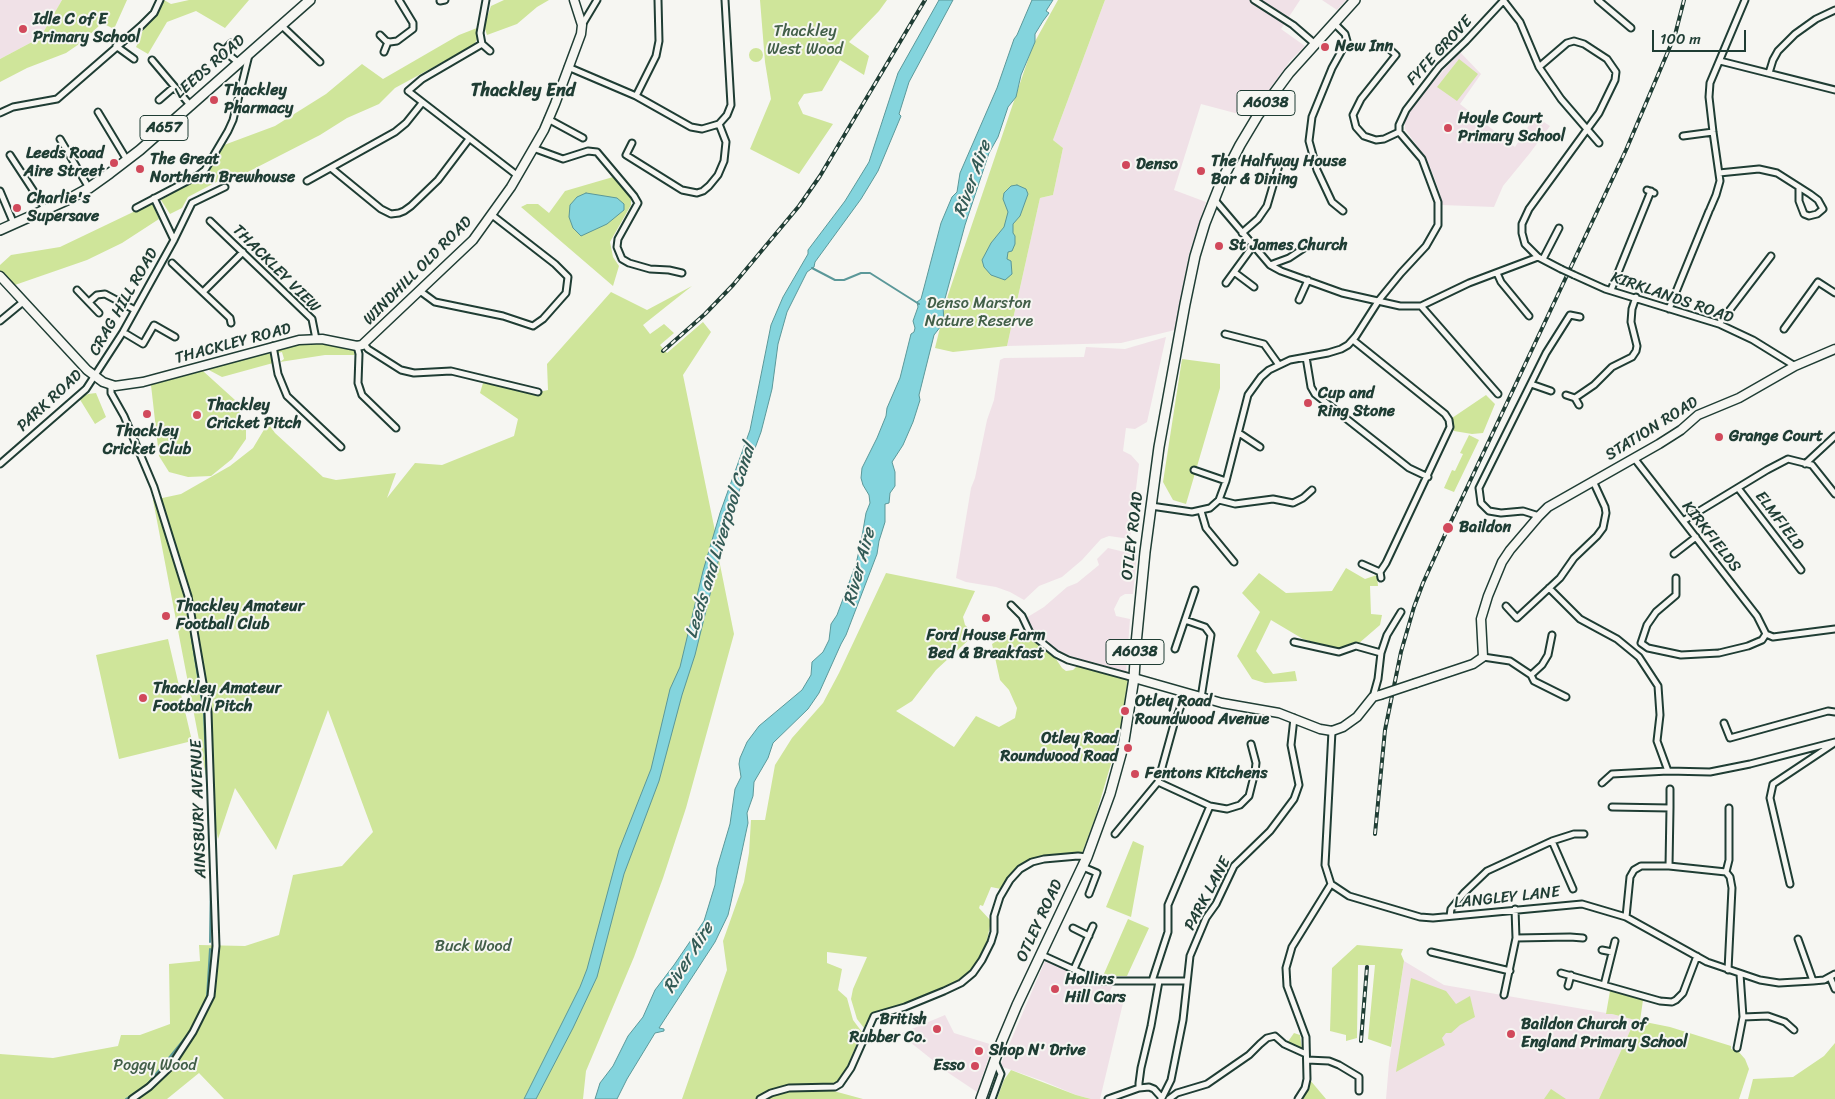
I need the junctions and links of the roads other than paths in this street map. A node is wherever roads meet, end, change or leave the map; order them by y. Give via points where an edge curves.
1 (160, 0) edge
2 (310, 0) edge
3 (399, 0) edge
4 (440, 0) edge
5 (445, 0) edge
6 (486, 0) edge
7 (574, 0) edge
8 (597, 0) edge
9 (658, 0) edge
10 (725, 0) edge
11 (1254, 0) edge
12 (1355, 0) edge
13 (1504, 0) edge
14 (1598, 0) edge
15 (1745, 0) edge
16 (1835, 10) edge
17 (1334, 23) junction
18 (281, 25) junction
19 (582, 25) junction
20 (1630, 28) dead end
21 (380, 35) dead end
22 (388, 42) junction
23 (231, 43) dead end
24 (482, 44) junction
25 (1315, 44) junction
26 (116, 46) junction
27 (1386, 46) dead end
28 (218, 47) dead end
29 (224, 51) junction
30 (250, 52) junction
31 (384, 52) dead end
32 (490, 52) dead end
33 (134, 59) dead end
34 (152, 60) dead end
35 (1720, 61) junction
36 (320, 62) dead end
37 (239, 63) junction
38 (568, 67) junction
39 (1539, 67) junction
40 (1770, 74) junction
41 (174, 87) junction
42 (1835, 90) edge
43 (636, 96) junction
44 (159, 100) dead end
45 (422, 103) junction
46 (190, 106) junction
47 (98, 112) dead end
48 (0, 113) edge
49 (548, 119) junction
50 (719, 124) junction
51 (1587, 128) junction
52 (1399, 132) junction
53 (1713, 132) junction
54 (1683, 136) dead end
55 (582, 138) dead end
56 (60, 139) dead end
57 (469, 139) junction
58 (632, 143) dead end
59 (1599, 143) dead end
60 (533, 148) junction
61 (10, 155) dead end
62 (127, 160) junction
63 (1280, 162) dead end
64 (331, 168) junction
65 (1719, 173) junction
66 (518, 176) junction
67 (307, 181) dead end
68 (225, 187) dead end
69 (1799, 187) junction
70 (89, 188) junction
71 (0, 191) edge
72 (1651, 191) dead end
73 (1214, 199) junction
74 (155, 200) junction
75 (136, 208) dead end
76 (46, 210) junction
77 (1343, 211) dead end
78 (492, 216) junction
79 (210, 220) dead end
80 (14, 224) junction
81 (1559, 228) dead end
82 (0, 230) edge
83 (1242, 233) junction
84 (174, 240) junction
85 (1253, 246) junction
86 (1307, 246) dead end
87 (243, 252) junction
88 (1771, 256) dead end
89 (1541, 258) junction
90 (172, 263) dead end
91 (1270, 265) junction
92 (1234, 272) junction
93 (1498, 272) junction
94 (682, 273) dead end
95 (0, 276) edge
96 (1308, 280) junction
97 (1226, 283) dead end
98 (1254, 287) dead end
99 (77, 290) dead end
100 (1611, 290) junction
101 (420, 291) junction
102 (203, 292) junction
103 (1835, 293) edge
104 (1636, 298) junction
105 (1299, 300) dead end
106 (1379, 300) junction
107 (23, 302) junction
108 (89, 302) junction
109 (1421, 306) junction
110 (1669, 309) junction
111 (135, 310) junction
112 (99, 314) dead end
113 (1529, 316) dead end
114 (1580, 317) dead end
115 (0, 321) edge
116 (231, 322) dead end
117 (1720, 324) junction
118 (1784, 330) dead end
119 (123, 332) junction
120 (1225, 334) dead end
121 (175, 337) dead end
122 (316, 339) junction
123 (1353, 340) junction
124 (360, 345) junction
125 (273, 346) junction
126 (1835, 349) edge
127 (1306, 357) junction
128 (1278, 365) junction
129 (1795, 366) junction
130 (95, 377) junction
131 (1531, 384) junction
132 (111, 385) junction
133 (1551, 391) dead end
134 (538, 392) dead end
135 (1498, 394) dead end
136 (1566, 395) dead end
137 (1575, 398) junction
138 (1579, 405) dead end
139 (396, 428) dead end
140 (1239, 432) junction
141 (1835, 436) edge
142 (341, 447) dead end
143 (1260, 447) dead end
144 (1634, 458) junction
145 (0, 464) edge
146 (1805, 464) junction
147 (1194, 470) dead end
148 (1428, 476) junction
149 (1226, 481) junction
150 (1593, 481) junction
151 (1738, 488) junction
152 (1312, 490) dead end
153 (1835, 494) edge
154 (1219, 500) junction
155 (1151, 506) junction
156 (1201, 511) junction
157 (1538, 516) junction
158 (1683, 521) junction
159 (1696, 537) junction
160 (1674, 554) dead end
161 (1234, 562) dead end
162 (1362, 564) dead end
163 (1800, 570) dead end
164 (1676, 578) dead end
165 (1549, 588) junction
166 (1195, 590) dead end
167 (1011, 605) dead end
168 (1506, 606) dead end
169 (1401, 612) dead end
170 (1185, 620) junction
171 (1835, 629) edge
172 (1766, 634) junction
173 (1552, 635) dead end
174 (1294, 642) dead end
175 (1175, 649) dead end
176 (1381, 653) junction
177 (1483, 657) junction
178 (1531, 675) junction
179 (1134, 678) junction
180 (1186, 693) junction
181 (1377, 696) junction
182 (1566, 697) dead end
183 (1201, 698) junction
184 (1835, 712) edge
185 (1294, 718) junction
186 (1724, 723) dead end
187 (1332, 730) junction
188 (1835, 742) edge
189 (1251, 744) dead end
190 (1668, 771) junction
191 (1158, 782) junction
192 (1602, 783) dead end
193 (1670, 789) dead end
194 (1210, 806) junction
195 (1612, 807) dead end
196 (1670, 808) junction
197 (1729, 808) dead end
198 (1116, 834) dead end
199 (1584, 834) dead end
200 (1552, 841) junction
201 (1087, 857) junction
202 (1669, 866) junction
203 (1083, 867) junction
204 (1726, 872) junction
205 (1330, 884) junction
206 (1790, 884) dead end
207 (1573, 889) dead end
208 (1089, 894) dead end
209 (1515, 909) junction
210 (1450, 916) junction
211 (1626, 917) junction
212 (1093, 926) dead end
213 (1073, 928) dead end
214 (1089, 936) junction
215 (1516, 938) junction
216 (1583, 938) dead end
217 (1798, 939) dead end
218 (1615, 941) dead end
219 (1602, 950) dead end
220 (1431, 952) dead end
221 (1612, 952) junction
222 (1042, 955) junction
223 (1697, 956) junction
224 (1074, 969) junction
225 (1728, 970) junction
226 (1510, 971) junction
227 (1561, 973) dead end
228 (1740, 974) junction
229 (1571, 975) junction
230 (1832, 976) edge
231 (1152, 981) junction
232 (1159, 981) junction
233 (1186, 981) junction
234 (1814, 981) junction
235 (1604, 985) junction
236 (1568, 986) dead end
237 (1835, 989) edge
238 (1504, 995) dead end
239 (1742, 1017) junction
240 (1794, 1030) dead end
241 (1738, 1048) dead end
242 (1306, 1054) junction
243 (1307, 1060) junction
244 (995, 1061) junction
245 (1139, 1088) junction
246 (1360, 1091) dead end
247 (1162, 1098) edge
248 (132, 1099) edge
249 (760, 1099) edge
250 (981, 1099) edge
251 (992, 1099) edge
252 (1108, 1099) edge
253 (1169, 1099) edge
254 (1298, 1099) edge

1 - 26 street via 154,13
2 - 18 main road, LEEDS ROAD / A657
3 - 22 street via 414,29 397,41
4 - 5 street
6 - 24 street via 480,34
7 - 19 street
8 - 19 street
9 - 43 street via 656,56
10 - 50 street via 731,105 728,115
11 - 25 street via 1293,25
12 - 17 main road, OTLEY ROAD / A6038
13 - 39 street via 1520,22
13 - 52 street, FYFE GROVE via 1422,87 1403,114
14 - 20 street
15 - 35 street
16 - 40 street via 1816,18 1795,34 1778,51
17 - 25 main road, OTLEY ROAD / A6038
17 - 77 street via 1346,34 1346,41 1312,117 1309,141 1317,170 1332,202
18 - 30 main road, LEEDS ROAD / A657
18 - 36 street
19 - 38 street, WINDHILL OLD ROAD
21 - 22 street
22 - 31 street
23 - 29 street
24 - 32 street
24 - 45 street via 422,79 408,91
25 - 73 main road, OTLEY ROAD / A6038 via 1248,129
26 - 33 street
26 - 48 street via 57,99 13,107
27 - 52 street via 1398,57 1361,99 1353,115 1364,136 1376,140
28 - 29 street
29 - 37 street
30 - 37 main road, LEEDS ROAD / A657
30 - 74 street via 233,120 205,170
34 - 41 street
35 - 40 street
35 - 53 street via 1710,83
37 - 46 main road, LEEDS ROAD / A657
38 - 43 street
38 - 49 street, WINDHILL OLD ROAD
39 - 51 street via 1561,100
39 - 51 street via 1567,43 1574,41 1584,44 1613,65 1616,80 1599,113
40 - 42 street
41 - 44 street
41 - 46 street
43 - 50 street via 691,127 702,129
45 - 57 street
45 - 64 street via 395,132
46 - 62 main road, LEEDS ROAD / A657
47 - 62 street
49 - 55 street
49 - 60 street, WINDHILL OLD ROAD
50 - 58 street via 726,142 724,161 709,186 697,193 682,190 626,155
51 - 59 street
51 - 89 street via 1529,209 1522,224 1525,244
52 - 106 street via 1422,159 1438,202 1438,225 1426,246
53 - 54 street
53 - 65 street
56 - 70 street
57 - 64 street via 438,180 399,213 391,214 381,209
57 - 66 street
60 - 66 street, WINDHILL OLD ROAD
60 - 94 street via 563,159 588,151 597,152 638,203 618,239 617,248 622,259 650,269
61 - 76 street
62 - 70 main road, LEEDS ROAD / A657
63 - 83 street via 1267,206
64 - 67 street
65 - 69 street via 1768,169
65 - 110 street via 1716,195
66 - 78 street, WINDHILL OLD ROAD
68 - 84 street, CRAG HILL ROAD via 192,203
69 - 69 street via 1818,200 1826,208 1817,214 1804,214 1799,202
70 - 76 main road, LEEDS ROAD / A657
71 - 80 street
72 - 100 street
73 - 83 street
73 - 155 main road, OTLEY ROAD / A6038 via 1195,256 1186,298
74 - 75 street
74 - 84 street, CRAG HILL ROAD
76 - 80 main road, LEEDS ROAD / A657
78 - 101 street, WINDHILL OLD ROAD via 474,240
78 - 101 street via 568,277 566,293 544,319 533,326 503,316 435,302
79 - 87 street, THACKLEY VIEW
80 - 82 main road, LEEDS ROAD / A657
81 - 89 street
83 - 85 street
84 - 111 street, CRAG HILL ROAD
85 - 91 street
85 - 92 street
86 - 91 street
87 - 102 street
87 - 122 street, THACKLEY VIEW via 312,319
88 - 117 street
89 - 93 street
89 - 100 street, KIRKLANDS ROAD, bridge
90 - 102 street
91 - 96 street
92 - 97 street
92 - 98 street
93 - 109 street
93 - 113 street via 1501,282
95 - 107 street, THACKLEY ROAD
96 - 105 street
96 - 106 street via 1342,293
99 - 108 street
100 - 104 street, KIRKLANDS ROAD
101 - 124 street, WINDHILL OLD ROAD
102 - 116 street
103 - 118 street via 1818,282
104 - 110 street, KIRKLANDS ROAD
104 - 137 street via 1631,322 1637,346 1632,358 1612,367
106 - 109 street via 1400,306
106 - 123 street
107 - 115 street
107 - 130 street, THACKLEY ROAD
108 - 111 street via 105,294
108 - 112 street
109 - 135 street
110 - 117 street, KIRKLANDS ROAD
111 - 119 street, CRAG HILL ROAD
114 - 131 street via 1570,314
117 - 129 street, KIRKLANDS ROAD
119 - 121 street via 142,344 154,325
119 - 130 street, CRAG HILL ROAD
120 - 128 street via 1264,344
122 - 124 street, THACKLEY ROAD
122 - 125 street, THACKLEY ROAD
123 - 127 street via 1341,350
123 - 148 street via 1449,420 1450,431
124 - 134 street, THACKLEY ROAD via 402,370 451,370
124 - 139 street via 358,383 362,395
125 - 132 street, THACKLEY ROAD via 143,382
125 - 142 street via 278,374 287,396
126 - 129 street, STATION ROAD
127 - 128 street
127 - 148 street via 1315,394 1394,457
128 - 140 street via 1261,377 1248,395
129 - 144 street, STATION ROAD via 1739,398 1698,415
130 - 132 street, THACKLEY ROAD
130 - 145 street, PARK ROAD via 86,389
131 - 133 street
131 - 157 street via 1479,488 1479,497 1484,508 1492,513 1523,511
132 - 248 street, AINSBURY AVENUE via 111,393 154,487 188,596 208,712 216,946 210,996 193,1032 170,1067
136 - 137 street
137 - 138 street
140 - 143 street
140 - 149 street
141 - 146 street
144 - 150 street, STATION ROAD
144 - 158 street, KIRKFIELDS
146 - 151 street via 1788,460
146 - 153 street via 1812,465
147 - 149 street
148 - 162 street via 1381,575
149 - 154 street
150 - 157 street, STATION ROAD
150 - 165 street via 1605,507 1603,528
151 - 158 street
151 - 163 street, ELMFIELD
152 - 154 street via 1293,503 1273,499 1236,504
154 - 156 street
155 - 156 street via 1184,512
155 - 179 main road, OTLEY ROAD / A6038
156 - 161 street via 1206,528
157 - 177 street, STATION ROAD via 1502,562 1485,603 1481,618
158 - 159 street, KIRKFIELDS
159 - 160 street
159 - 172 street, KIRKFIELDS via 1757,616
164 - 172 street via 1676,595 1656,612 1647,625 1641,643 1648,648 1681,655 1719,653 1748,646 1762,640
165 - 168 street via 1517,618
165 - 190 street via 1580,619 1617,639 1639,657 1658,686 1660,715 1657,741
166 - 170 street
167 - 179 street via 1022,616 1033,636 1056,654
169 - 176 street
170 - 175 street
170 - 183 street via 1205,627 1211,635
171 - 172 street via 1773,638
173 - 178 street via 1548,655
174 - 176 street via 1339,652 1356,646
176 - 181 street
177 - 178 street via 1510,661
177 - 181 street, bridge via 1473,664
178 - 182 street via 1534,681
179 - 180 street
179 - 201 main road, OTLEY ROAD / A6038 via 1120,756
180 - 183 street
180 - 191 street
181 - 187 street via 1357,717
183 - 185 street
184 - 186 street via 1828,711 1730,738
185 - 187 street via 1320,729
185 - 233 street, PARK LANE via 1291,745 1299,785 1294,799 1270,831 1234,866 1190,956
187 - 205 street via 1325,864
188 - 190 street via 1710,772
188 - 206 street via 1773,784 1770,798
189 - 194 street via 1256,763 1249,796 1240,805 1227,809
190 - 192 street via 1612,774
191 - 194 street
191 - 198 street
193 - 196 street
194 - 231 street via 1168,905 1168,932
195 - 196 street
196 - 202 street
197 - 204 street
199 - 200 street
200 - 207 street
200 - 210 street via 1487,871 1464,893 1451,909
201 - 203 main road, OTLEY ROAD / A6038
201 - 249 street via 1044,859 1020,869 1000,898 991,942 973,973 944,991 874,1016 851,1068 840,1084 835,1087 789,1088
202 - 204 street
202 - 211 street via 1641,866 1634,870 1630,877
203 - 208 street via 1097,873
203 - 222 main road, OTLEY ROAD / A6038
204 - 225 street via 1732,888
205 - 210 street, LANGLEY LANE via 1349,896 1420,917
205 - 242 street via 1292,947 1286,968 1287,986 1306,1037
209 - 210 street, LANGLEY LANE
209 - 211 street, LANGLEY LANE via 1582,904
209 - 215 street
211 - 223 street, LANGLEY LANE
212 - 214 street
213 - 214 street
214 - 224 street
215 - 216 street
215 - 226 street
217 - 234 street
218 - 221 street
219 - 221 street
220 - 226 street
221 - 235 street
222 - 224 street
222 - 244 main road, OTLEY ROAD / A6038
223 - 225 street, LANGLEY LANE
223 - 235 street via 1686,989 1676,1000 1660,1001
224 - 231 street via 1099,981
225 - 228 street, LANGLEY LANE
226 - 238 street
227 - 229 street
228 - 234 street, LANGLEY LANE via 1770,982
228 - 239 street
229 - 235 street
229 - 236 street
230 - 234 street, LANGLEY LANE
230 - 237 street, LANGLEY LANE
231 - 232 street
232 - 233 street
232 - 245 street
233 - 247 street, PARK LANE via 1183,1020 1171,1080
239 - 240 street via 1768,1016 1785,1022
239 - 241 street
242 - 243 street
242 - 253 street via 1275,1036 1267,1038 1249,1055 1207,1084 1177,1093
243 - 246 street via 1339,1065 1359,1077
243 - 254 street via 1305,1088
244 - 250 main road, OTLEY ROAD / A6038
244 - 251 street via 1001,1074
245 - 247 street via 1154,1089
245 - 252 street

